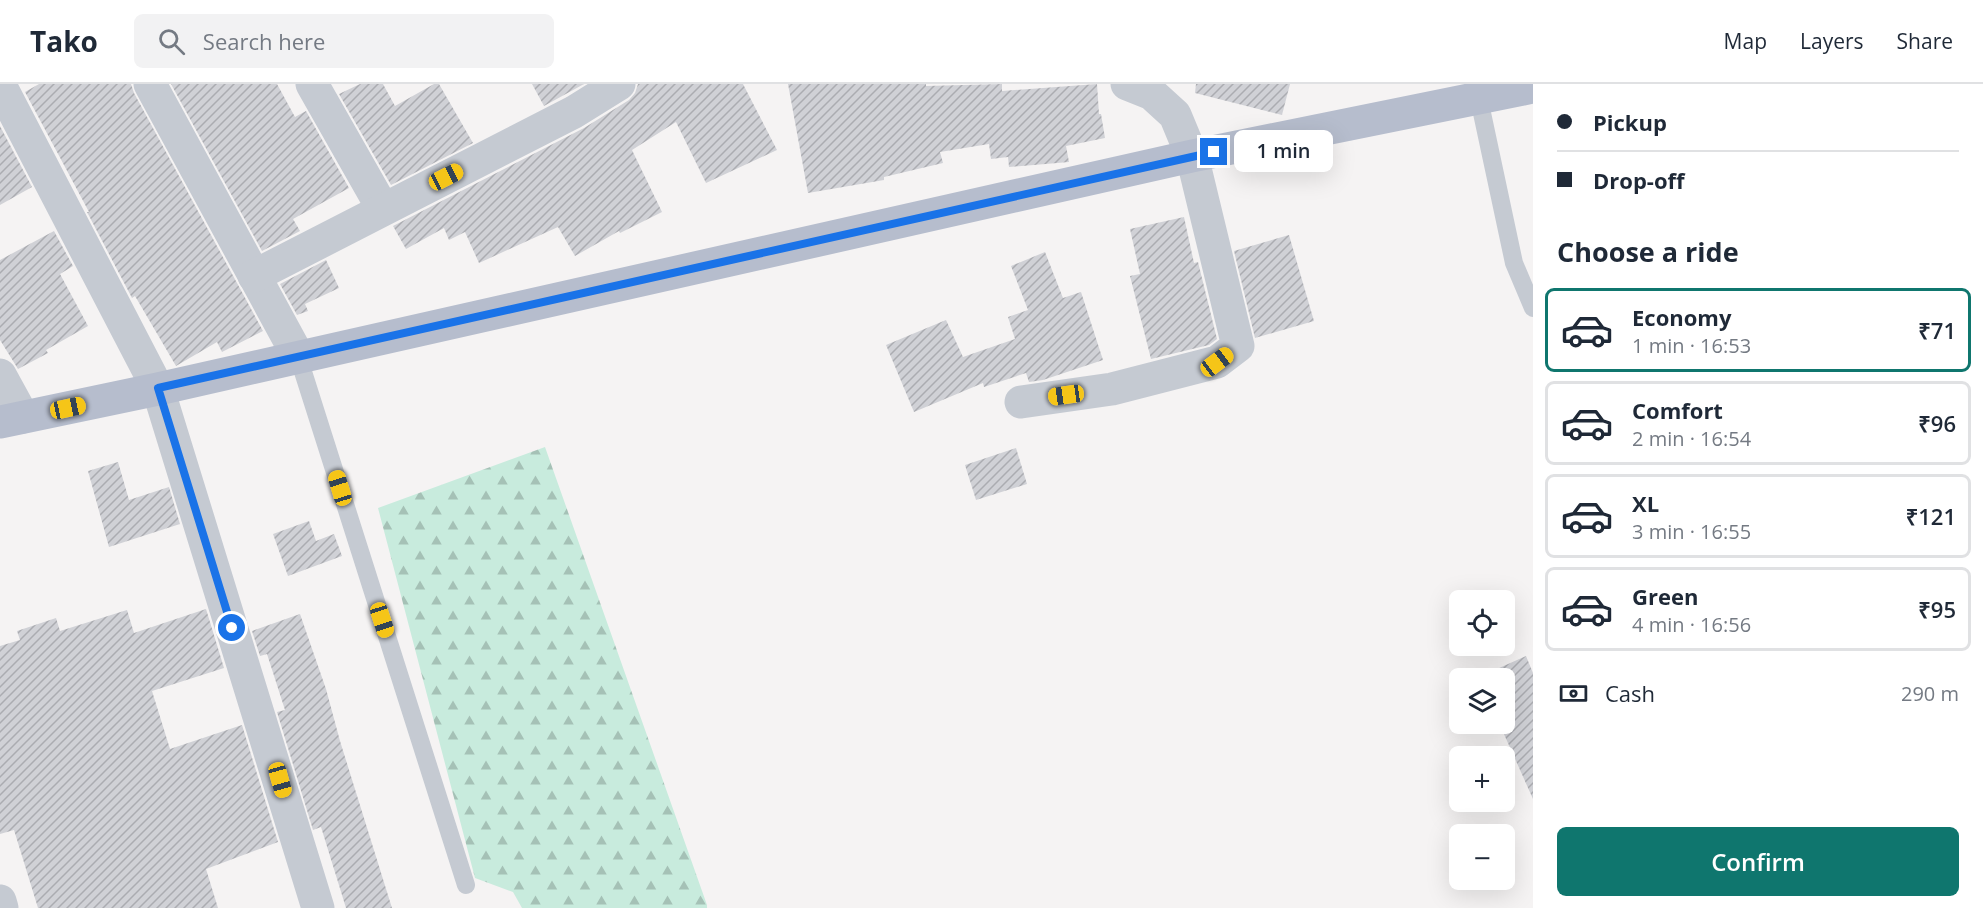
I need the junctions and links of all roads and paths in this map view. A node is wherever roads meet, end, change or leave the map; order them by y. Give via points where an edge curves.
1 (150, 84) edge
2 (312, 84) edge
3 (619, 84) edge
4 (1127, 84) edge
5 (4, 87) edge
6 (1533, 87) edge
7 (1479, 99) junction
8 (1192, 156) junction
9 (383, 209) junction
10 (254, 276) junction
11 (1533, 308) edge
12 (298, 356) junction
13 (0, 375) edge
14 (158, 388) junction
15 (1021, 402) dead end
16 (12, 420) edge
17 (466, 885) dead end
18 (0, 902) edge
19 (2, 908) edge
20 (318, 908) edge

1 - 10 street
2 - 9 street
3 - 9 street via 574,112
4 - 8 street via 1152,94 1174,115
5 - 14 street
6 - 7 main road
7 - 8 main road
7 - 11 lane via 1514,263
8 - 12 main road
8 - 15 street via 1238,346 1217,362 1112,389
9 - 10 street
10 - 12 street
12 - 14 main road
12 - 17 lane
13 - 16 street
14 - 16 main road
14 - 20 street
18 - 19 street

